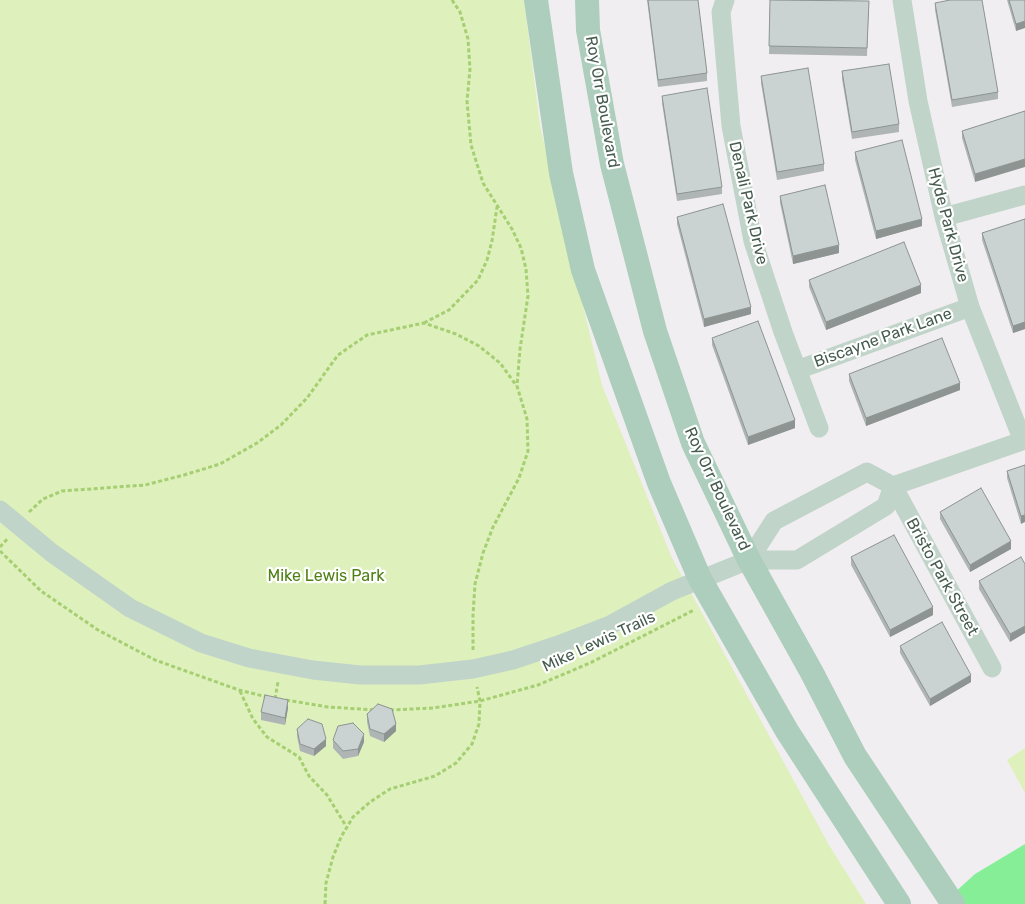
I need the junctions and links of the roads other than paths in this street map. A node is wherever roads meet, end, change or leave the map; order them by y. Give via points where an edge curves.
1 (536, 0) edge
2 (588, 0) edge
3 (725, 0) edge
4 (902, 0) edge
5 (1025, 195) edge
6 (944, 217) junction
7 (970, 307) junction
8 (797, 370) junction
9 (819, 428) dead end
10 (1024, 441) edge
11 (893, 486) junction
12 (0, 510) edge
13 (749, 560) junction
14 (700, 579) junction
15 (992, 668) dead end
16 (899, 904) edge
17 (953, 904) edge

1 - 14 main road via 561,173 583,270 659,483
2 - 13 main road, Roy Orr Boulevard via 588,30 612,164 655,330 692,443
3 - 8 street, Denali Park Drive via 721,12 731,126 753,241
4 - 6 street, Hyde Park Drive via 918,101
5 - 6 street
6 - 7 street, Hyde Park Drive
7 - 8 street, Biscayne Park Lane
7 - 10 street, Hyde Park Drive
8 - 9 street, Denali Park Drive
10 - 11 street
11 - 13 street via 886,506 797,560
11 - 13 street via 867,472 774,521
11 - 15 street, Bristo Park Street
12 - 14 street via 52,553 130,608 201,643 249,658 360,675 419,676 513,660 610,625
13 - 14 street
13 - 17 main road, Roy Orr Boulevard via 855,756
14 - 16 main road via 787,731

